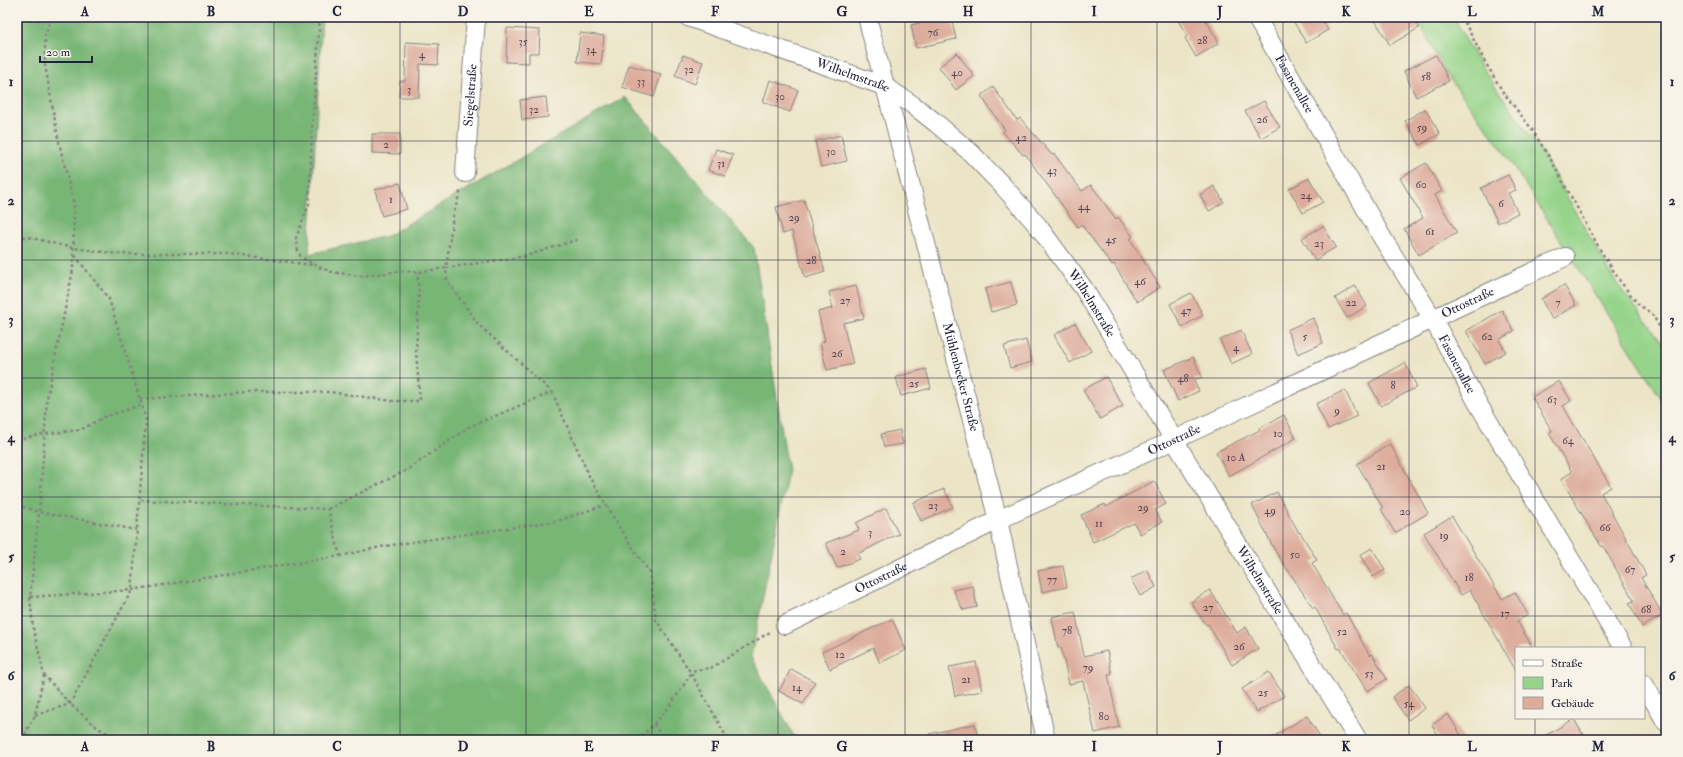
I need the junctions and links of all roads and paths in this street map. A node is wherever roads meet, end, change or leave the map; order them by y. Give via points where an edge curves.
1 (51, 17) edge
2 (320, 17) edge
3 (476, 17) edge
4 (688, 17) edge
5 (867, 17) edge
6 (1256, 17) edge
7 (1462, 17) edge
8 (884, 86) junction
9 (465, 173) joint
10 (17, 237) edge
11 (579, 238) dead end
12 (73, 248) junction
13 (73, 253) junction
14 (1565, 257) dead end
15 (315, 265) junction
16 (446, 268) junction
17 (416, 272) junction
18 (1433, 319) junction
19 (1666, 338) edge
20 (552, 392) junction
21 (140, 399) junction
22 (141, 405) junction
23 (44, 434) junction
24 (17, 440) edge
25 (1174, 440) junction
26 (139, 500) junction
27 (605, 505) junction
28 (17, 506) edge
29 (328, 509) junction
30 (39, 512) junction
31 (998, 520) junction
32 (137, 530) junction
33 (340, 556) junction
34 (132, 590) junction
35 (30, 597) junction
36 (781, 627) joint
37 (1622, 647) edge
38 (691, 673) junction
39 (44, 675) junction
40 (1645, 686) edge
41 (70, 704) junction
42 (35, 715) junction
43 (1666, 722) edge
44 (654, 724) junction
45 (22, 740) edge
46 (119, 740) edge
47 (636, 740) edge
48 (664, 740) edge
49 (728, 740) edge
50 (1046, 740) edge
51 (1358, 740) edge

1 - 12 path via 45,36 45,65 58,138 74,205
2 - 15 path via 309,204 296,238 301,257
3 - 9 street, Siegelstraße
4 - 8 street, Wilhelmstraße
5 - 8 street, Mühlenbecker Straße
6 - 18 street, Fasanenallee via 1383,240
7 - 19 path via 1502,92 1531,128 1551,160 1620,281 1638,304 1652,314
8 - 25 street, Wilhelmstraße via 925,114 970,152 1038,226 1084,289
8 - 31 street, Mühlenbecker Straße
9 - 16 path via 453,216
10 - 12 path via 28,237
11 - 16 path via 526,256
12 - 13 path
12 - 15 path via 119,254 228,254
13 - 21 path via 109,299
13 - 23 path via 73,270 47,398
14 - 18 street, Ottostraße
15 - 17 path via 332,272 361,276
16 - 17 path
16 - 20 path via 447,281 479,325
17 - 21 path via 419,293 416,352 420,401 392,401 330,392 248,392
18 - 25 street, Ottostraße
18 - 37 street, Fasanenallee via 1477,402
20 - 27 path via 590,478
20 - 29 path via 469,427 407,470
21 - 22 path
22 - 23 path via 104,417 80,430
22 - 26 path via 146,418
23 - 24 path
23 - 30 path
25 - 31 street, Ottostraße
25 - 51 street, Wilhelmstraße
26 - 29 path
26 - 32 path
27 - 33 path via 557,521 385,546
27 - 38 path via 650,573 656,620
28 - 30 path
29 - 33 path
30 - 32 path
30 - 35 path
31 - 36 street, Ottostraße
31 - 50 street, Mühlenbecker Straße
32 - 34 path
33 - 34 path
34 - 35 path
34 - 41 path
35 - 39 path via 33,627
36 - 38 path via 711,668
38 - 44 path via 670,706
38 - 49 path
39 - 41 path
39 - 42 path
40 - 43 street
41 - 42 path
41 - 46 path via 98,728
42 - 45 path
44 - 47 path
44 - 48 path

